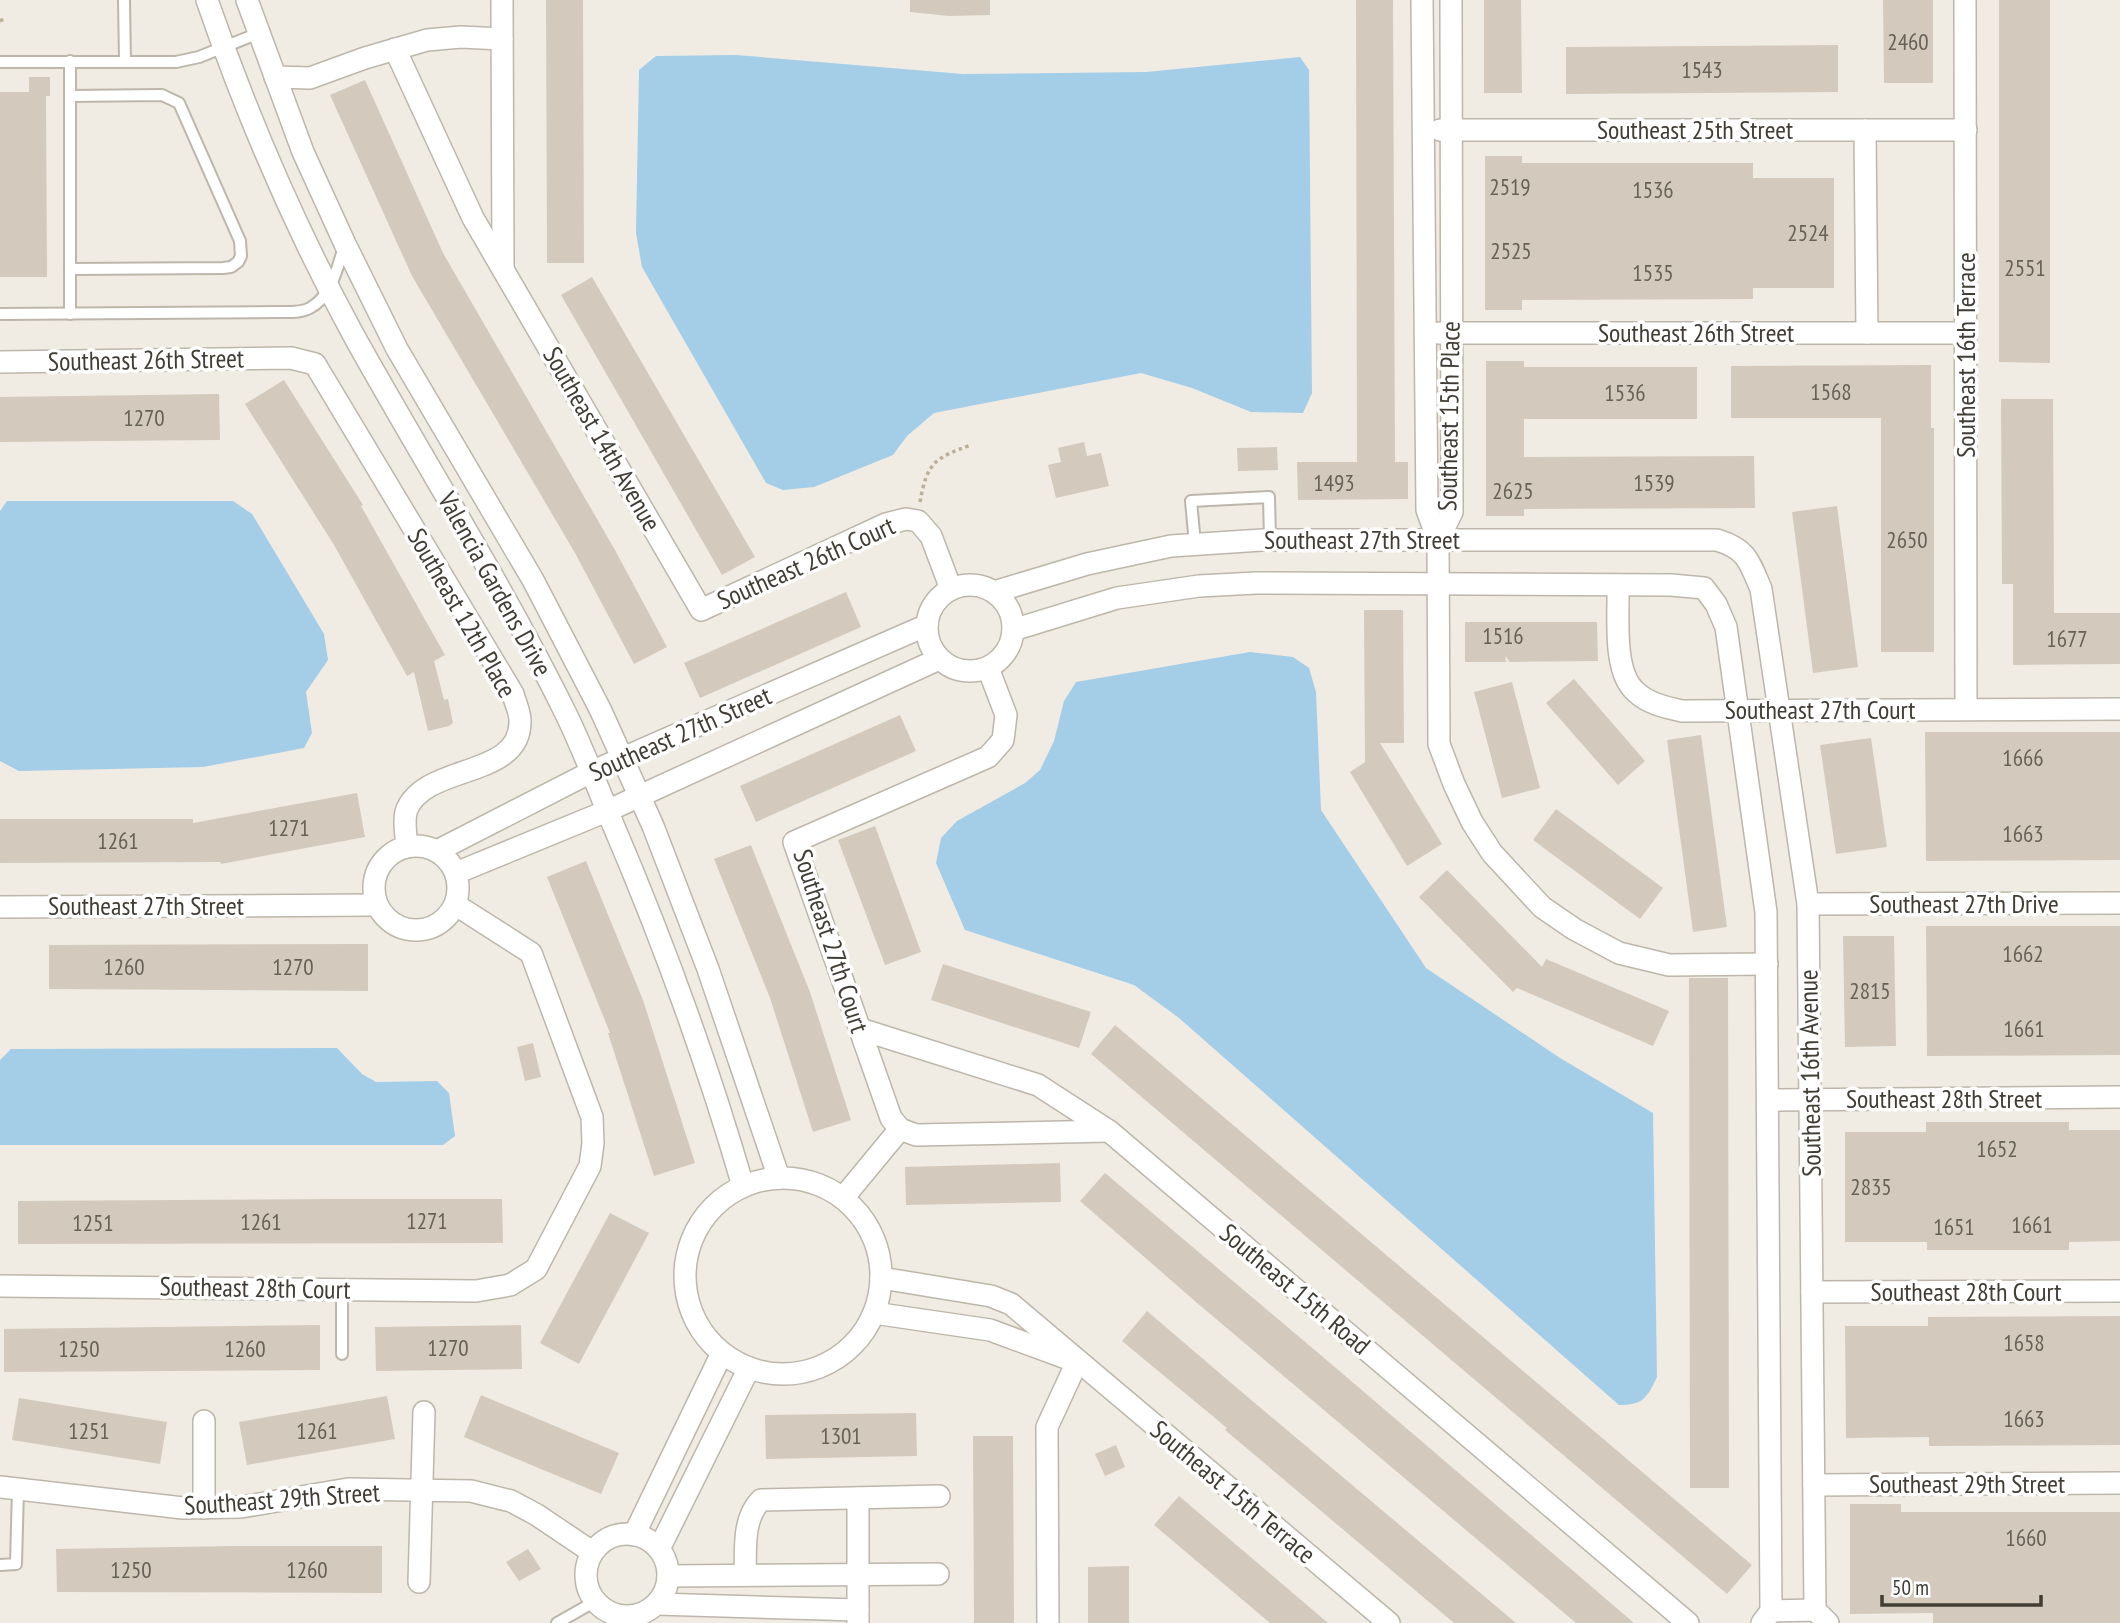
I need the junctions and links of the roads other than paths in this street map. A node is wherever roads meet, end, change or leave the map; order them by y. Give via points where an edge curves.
1 (124, 0) edge
2 (207, 0) edge
3 (247, 0) edge
4 (502, 0) edge
5 (1422, 0) edge
6 (1451, 0) edge
7 (1965, 0) edge
8 (259, 33) junction
9 (502, 39) junction
10 (223, 47) junction
11 (395, 49) junction
12 (70, 61) junction
13 (0, 62) edge
14 (125, 62) junction
15 (275, 77) junction
16 (70, 96) junction
17 (1424, 130) junction
18 (1452, 130) junction
19 (1864, 130) junction
20 (1966, 130) junction
21 (345, 244) junction
22 (503, 268) junction
23 (70, 269) junction
24 (330, 289) junction
25 (0, 314) edge
26 (70, 314) junction
27 (1426, 333) junction
28 (1452, 333) junction
29 (1867, 333) junction
30 (1966, 333) junction
31 (291, 358) joint
32 (0, 362) edge
33 (1270, 540) junction
34 (1438, 540) junction
35 (1195, 544) junction
36 (1736, 546) joint
37 (1438, 584) junction
38 (1618, 585) junction
39 (1704, 588) joint
40 (951, 589) junction
41 (993, 592) junction
42 (701, 610) joint
43 (927, 625) junction
44 (1013, 631) junction
45 (881, 646) junction
46 (939, 659) junction
47 (988, 668) junction
48 (895, 679) junction
49 (1779, 709) junction
50 (1966, 709) junction
51 (2120, 709) edge
52 (1738, 711) junction
53 (622, 758) junction
54 (591, 772) junction
55 (639, 796) junction
56 (607, 811) junction
57 (407, 846) junction
58 (438, 851) junction
59 (456, 873) junction
60 (2120, 903) edge
61 (1808, 904) junction
62 (377, 905) junction
63 (456, 905) junction
64 (0, 907) edge
65 (1767, 964) junction
66 (860, 1029) junction
67 (2120, 1097) edge
68 (1769, 1100) junction
69 (1810, 1100) junction
70 (900, 1129) junction
71 (1109, 1131) junction
72 (779, 1178) junction
73 (743, 1186) junction
74 (843, 1198) junction
75 (881, 1278) junction
76 (0, 1286) edge
77 (342, 1289) junction
78 (2120, 1291) edge
79 (1812, 1292) junction
80 (1012, 1304) junction
81 (874, 1313) junction
82 (990, 1330) junction
83 (722, 1353) junction
84 (342, 1354) dead end
85 (1077, 1362) junction
86 (750, 1368) junction
87 (424, 1412) dead end
88 (204, 1421) dead end
89 (2120, 1483) edge
90 (1814, 1485) junction
91 (9, 1488) edge
92 (421, 1491) junction
93 (939, 1496) dead end
94 (858, 1498) junction
95 (204, 1508) junction
96 (634, 1535) junction
97 (659, 1549) junction
98 (592, 1552) junction
99 (0, 1565) edge
100 (858, 1574) junction
101 (938, 1574) dead end
102 (745, 1575) junction
103 (668, 1576) junction
104 (419, 1582) dead end
105 (605, 1613) edge
106 (649, 1613) edge
107 (858, 1617) edge
108 (1766, 1617) edge
109 (1821, 1617) edge
110 (557, 1623) edge
111 (1048, 1623) edge
112 (1389, 1623) edge
113 (1688, 1623) edge

1 - 14 lane
2 - 10 street, Valencia Gardens Drive
3 - 8 street, Valencia Gardens Drive
4 - 9 street, Southeast 14th Avenue
5 - 17 street, Southeast 15th Place
6 - 18 street, Southeast 15th Place
7 - 20 street, Southeast 16th Terrace
8 - 10 lane
8 - 15 street, Valencia Gardens Drive
9 - 11 street via 427,40
9 - 22 street, Southeast 14th Avenue
10 - 14 lane via 183,61
10 - 24 street, Valencia Gardens Drive via 271,168
11 - 15 street via 322,75
11 - 22 street, Southeast 14th Avenue via 473,218
12 - 13 lane
12 - 14 lane
12 - 16 lane
15 - 21 street, Valencia Gardens Drive via 313,177
16 - 23 lane
16 - 23 lane via 162,95 179,103 241,248 238,262 223,268
17 - 18 street, Southeast 25th Street
17 - 27 street, Southeast 15th Place
18 - 19 street, Southeast 25th Street
18 - 28 street, Southeast 15th Place
19 - 20 street, Southeast 25th Street
19 - 29 street
20 - 30 street, Southeast 16th Terrace
21 - 24 lane
21 - 53 street, Valencia Gardens Drive via 397,349 533,580
22 - 42 street, Southeast 14th Avenue
23 - 26 lane
24 - 26 lane via 310,308 292,311
24 - 54 street, Valencia Gardens Drive via 567,715
25 - 26 lane
27 - 28 street, Southeast 26th Street
27 - 34 street, Southeast 15th Place via 1427,510
28 - 29 street, Southeast 26th Street
28 - 34 street, Southeast 15th Place via 1452,512
29 - 30 street, Southeast 26th Street
30 - 50 street, Southeast 16th Terrace
31 - 32 street, Southeast 26th Street
31 - 57 street, Southeast 12th Place via 315,365 513,694 520,719 517,741 500,758 431,785 413,798 406,812
33 - 34 street, Southeast 27th Street
33 - 35 street, Southeast 27th Street
33 - 35 lane via 1269,497 1191,501
34 - 36 street, Southeast 27th Street via 1717,540
34 - 37 street
35 - 41 street, Southeast 27th Street via 1087,564
36 - 49 street, Southeast 16th Avenue via 1749,561 1761,589
37 - 38 street, Southeast 27th Street
37 - 44 street, Southeast 27th Street via 1199,586 1117,598
37 - 65 street via 1439,744 1472,822 1492,853 1542,907 1619,953 1669,965
38 - 39 street, Southeast 27th Street
38 - 52 street, Southeast 27th Court via 1622,668 1633,691 1652,703 1682,711
39 - 52 street, Southeast 16th Avenue via 1726,626
40 - 41 street via 980,586
40 - 42 street, Southeast 26th Court via 931,536 918,521 906,519 886,524
40 - 43 street via 934,604
41 - 44 street via 1009,609
43 - 45 street, Southeast 27th Street
43 - 46 street
44 - 47 street via 1006,653
45 - 48 street
45 - 53 street, Southeast 27th Street
46 - 47 street via 962,671
46 - 48 street, Southeast 27th Street
47 - 66 street, Southeast 27th Court via 1006,715 1003,740 988,757 794,842
48 - 55 street, Southeast 27th Street
49 - 50 street, Southeast 27th Court
49 - 52 street, Southeast 27th Court
49 - 61 street, Southeast 16th Avenue
50 - 51 street, Southeast 27th Court
52 - 65 street, Southeast 16th Avenue via 1766,912
53 - 54 street, Southeast 27th Street
53 - 55 street, Valencia Gardens Drive
54 - 56 street, Valencia Gardens Drive
54 - 58 street, Southeast 27th Street
55 - 56 street, Southeast 27th Street
55 - 72 street, Valencia Gardens Drive via 708,969
56 - 59 street, Southeast 27th Street
56 - 73 street, Valencia Gardens Drive via 678,984
57 - 58 street
57 - 62 street via 393,852 375,876
58 - 59 street
59 - 63 street
60 - 61 street, Southeast 27th Drive
61 - 69 street, Southeast 16th Avenue
62 - 63 street via 384,916 409,930 437,925
62 - 64 street, Southeast 27th Street
63 - 77 street, Southeast 28th Court via 531,953 592,1117 590,1166 536,1269 510,1285 476,1291
65 - 68 street, Southeast 16th Avenue
66 - 70 street, Southeast 27th Court via 891,1118
66 - 71 street, Southeast 15th Road via 1038,1085
67 - 69 street, Southeast 28th Street
68 - 69 street, Southeast 28th Street
68 - 108 street, Southeast 16th Avenue
69 - 79 street, Southeast 16th Avenue
70 - 71 street via 916,1135
70 - 74 street
71 - 113 street, Southeast 15th Road
72 - 73 street
72 - 74 street via 802,1180
73 - 83 street via 719,1201 700,1223 685,1268 689,1307 702,1332
74 - 75 street via 864,1220 877,1248
75 - 80 street, Southeast 15th Terrace via 991,1296
75 - 81 street
76 - 77 street, Southeast 28th Court
77 - 84 lane
78 - 79 street, Southeast 28th Court
79 - 90 street, Southeast 16th Avenue
80 - 82 street
80 - 85 street, Southeast 15th Terrace
81 - 82 street, Southeast 15th Terrace
81 - 86 street via 858,1339 836,1359 808,1370 779,1374
82 - 85 street, Southeast 15th Terrace
83 - 86 street
83 - 96 street
85 - 111 street via 1046,1427
85 - 112 street, Southeast 15th Terrace
86 - 97 street
87 - 92 street
88 - 95 street
89 - 90 street, Southeast 29th Street
90 - 109 street, Southeast 16th Avenue
91 - 95 street, Southeast 29th Street
91 - 99 lane via 16,1564
92 - 95 street, Southeast 29th Street via 348,1489 241,1507
92 - 98 street, Southeast 29th Street via 471,1491 511,1502
92 - 104 street
93 - 94 street
94 - 100 street
94 - 102 street via 761,1500 753,1508 747,1528
96 - 97 street
96 - 98 street via 610,1537
97 - 103 street
98 - 105 street via 585,1577 588,1590
100 - 101 street
100 - 102 street
100 - 107 street
102 - 103 street
103 - 106 street via 663,1596
105 - 106 street
105 - 110 lane
106 - 107 street
108 - 109 street, Southeast 16th Avenue

